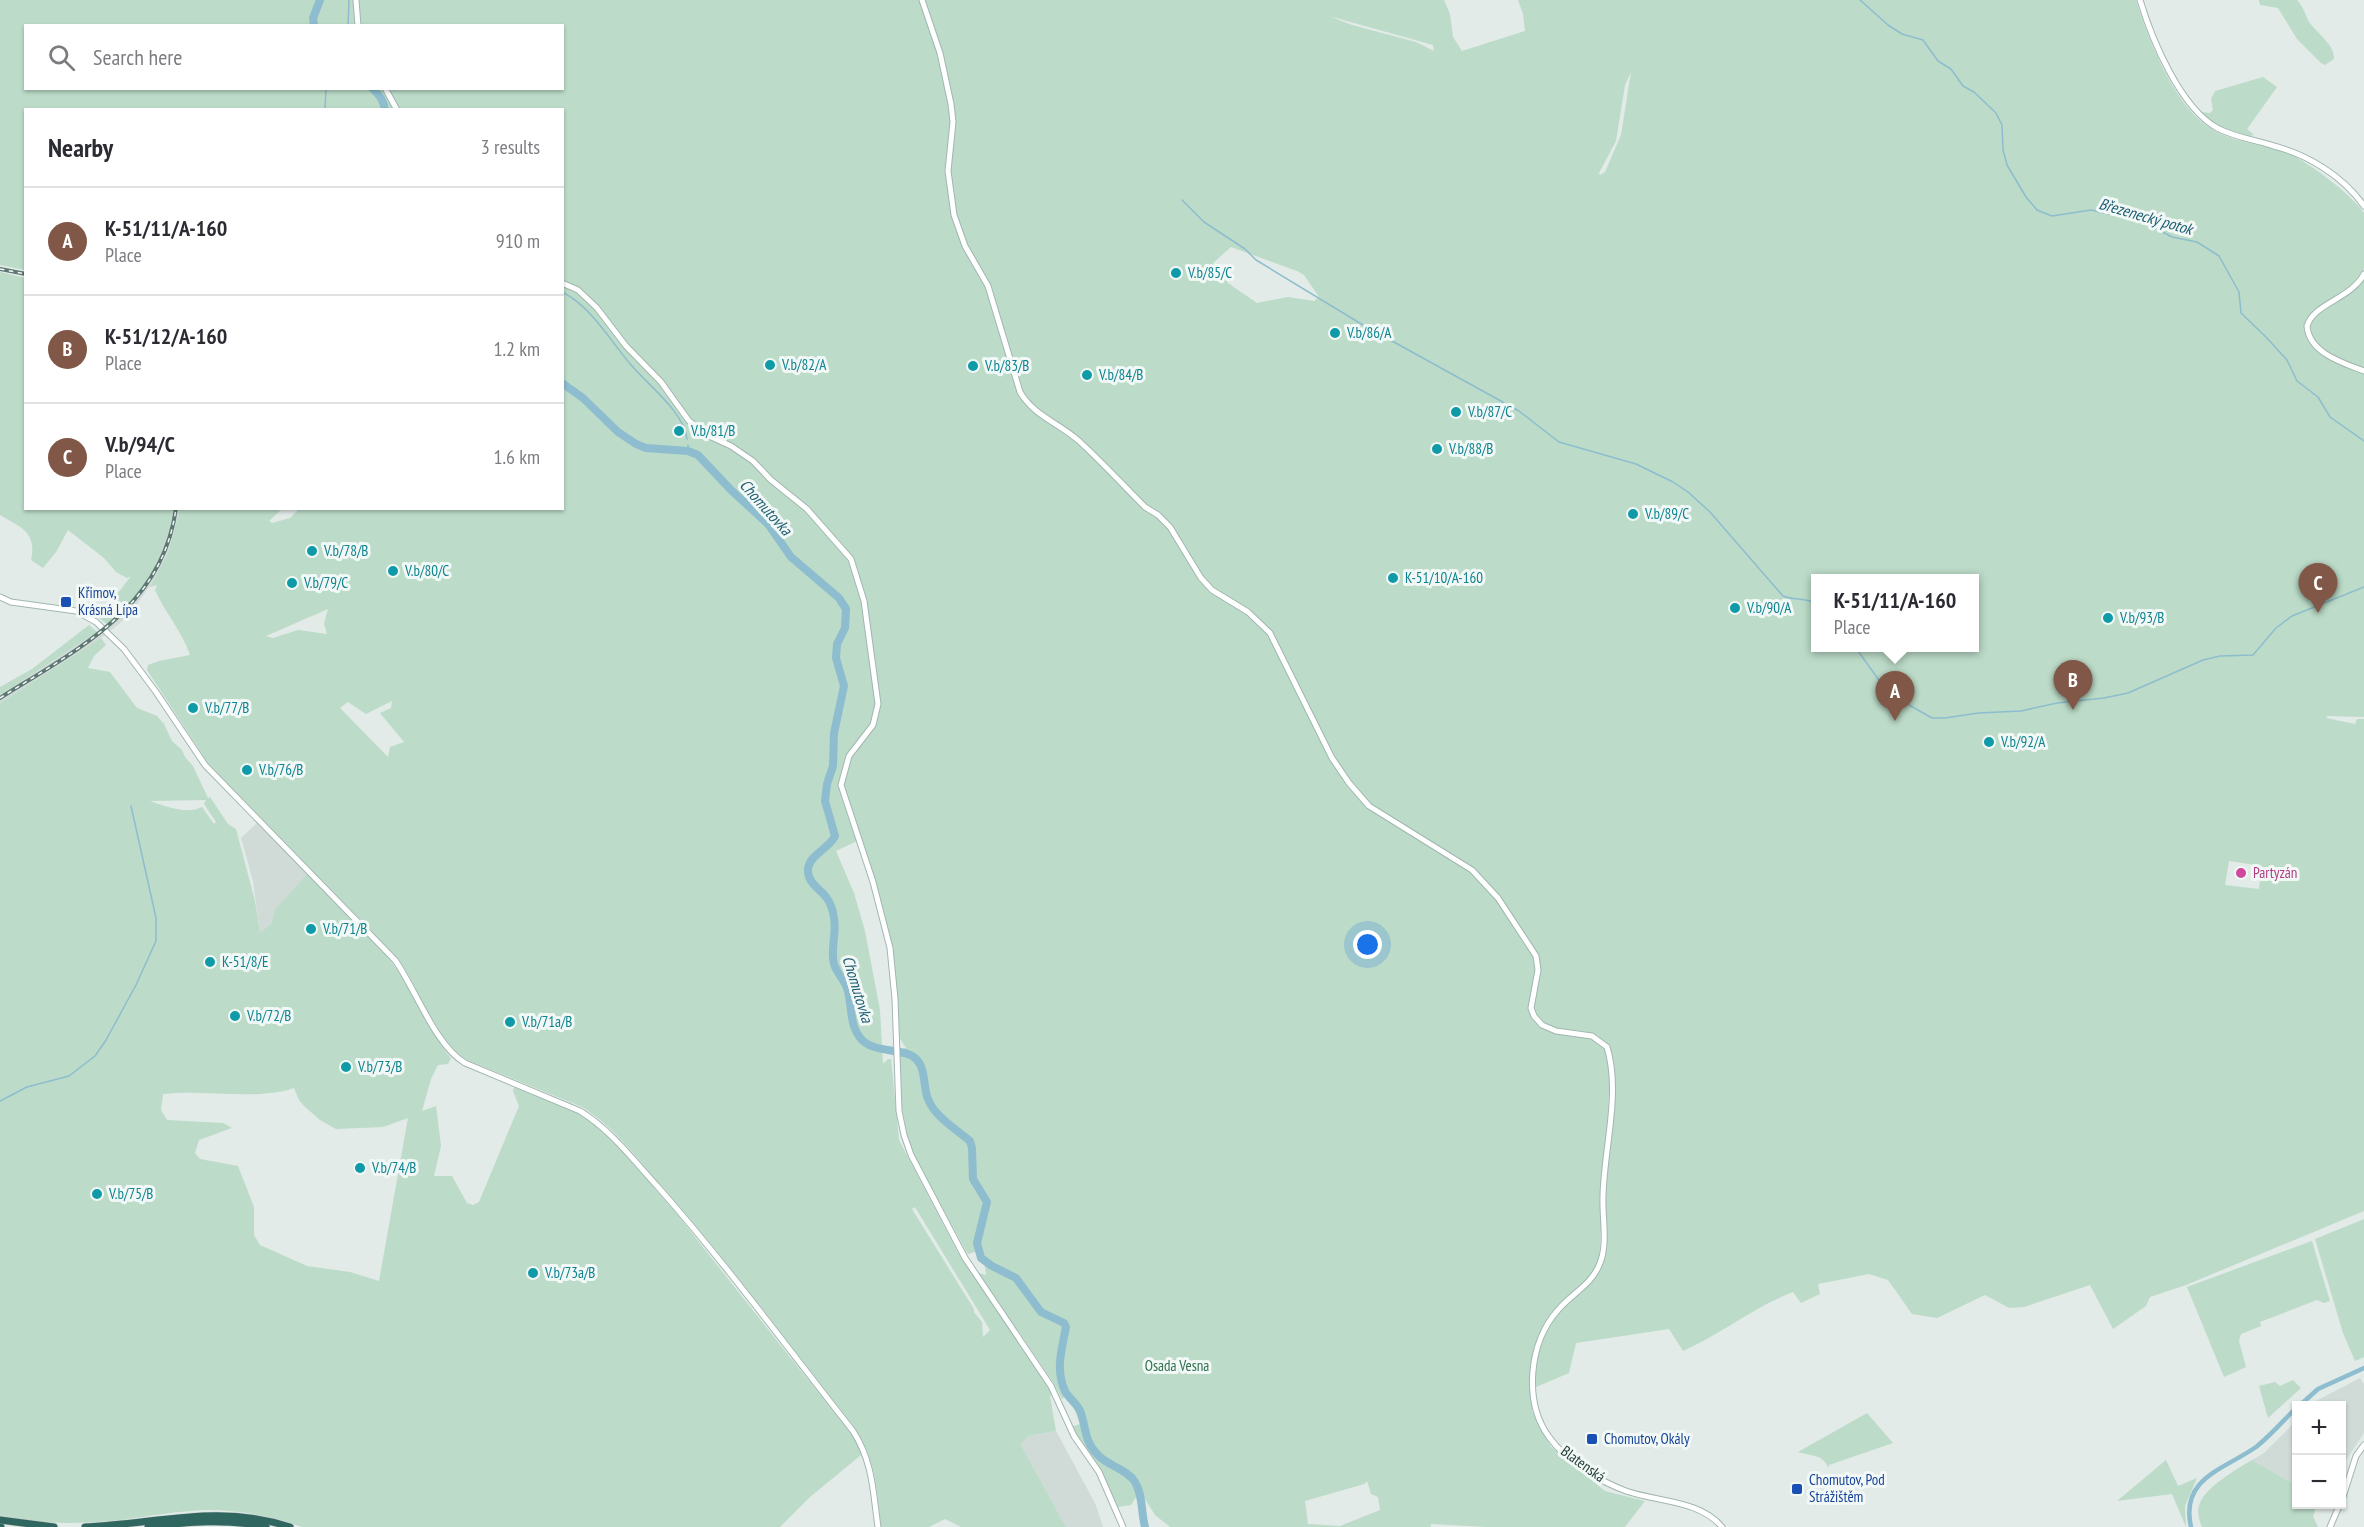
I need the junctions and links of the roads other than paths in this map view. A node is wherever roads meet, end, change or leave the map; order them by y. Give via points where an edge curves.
1 (356, 0) edge
2 (922, 0) edge
3 (2140, 0) edge
4 (358, 24) edge
5 (386, 90) edge
6 (396, 108) edge
7 (2364, 206) edge
8 (2364, 274) edge
9 (564, 284) edge
10 (2364, 371) edge
11 (0, 597) edge
12 (2364, 1445) edge
13 (2346, 1487) edge
14 (2338, 1509) edge
15 (0, 1520) edge
16 (54, 1527) edge
17 (85, 1527) edge
18 (148, 1527) edge
19 (266, 1527) edge
20 (290, 1527) edge
21 (878, 1527) edge
22 (1123, 1527) edge
23 (1722, 1527) edge
24 (2330, 1527) edge

1 - 4 street
2 - 23 street, Blatenská via 940,53 951,104 948,171 954,215 965,246 988,286 1026,402 1077,439 1145,507 1158,515 1212,590 1248,612 1270,633 1332,758 1369,806 1472,870 1498,898 1536,956 1538,970 1531,1008 1542,1025 1592,1036 1607,1047 1612,1075 1601,1262 1593,1278 1558,1309 1546,1326 1533,1380 1535,1408 1541,1424 1562,1451 1608,1483 1705,1512
3 - 7 street via 2171,73 2206,120 2234,135 2307,158 2344,184
5 - 6 street
8 - 10 street via 2356,285 2313,314 2307,326 2311,338 2326,354
9 - 22 street via 578,290 597,308 689,421 744,453 807,508 846,552 856,571 878,704 873,725 849,756 841,785 890,948 901,1125 911,1155 965,1258 1051,1386 1074,1436 1099,1472
11 - 21 street via 82,613 96,622 124,649 206,765 395,960 454,1056 580,1111 621,1146 679,1210 853,1431 870,1466
12 - 13 street via 2356,1456
14 - 24 street
15 - 16 highway
17 - 20 highway via 214,1515 259,1519
18 - 19 highway via 206,1521

